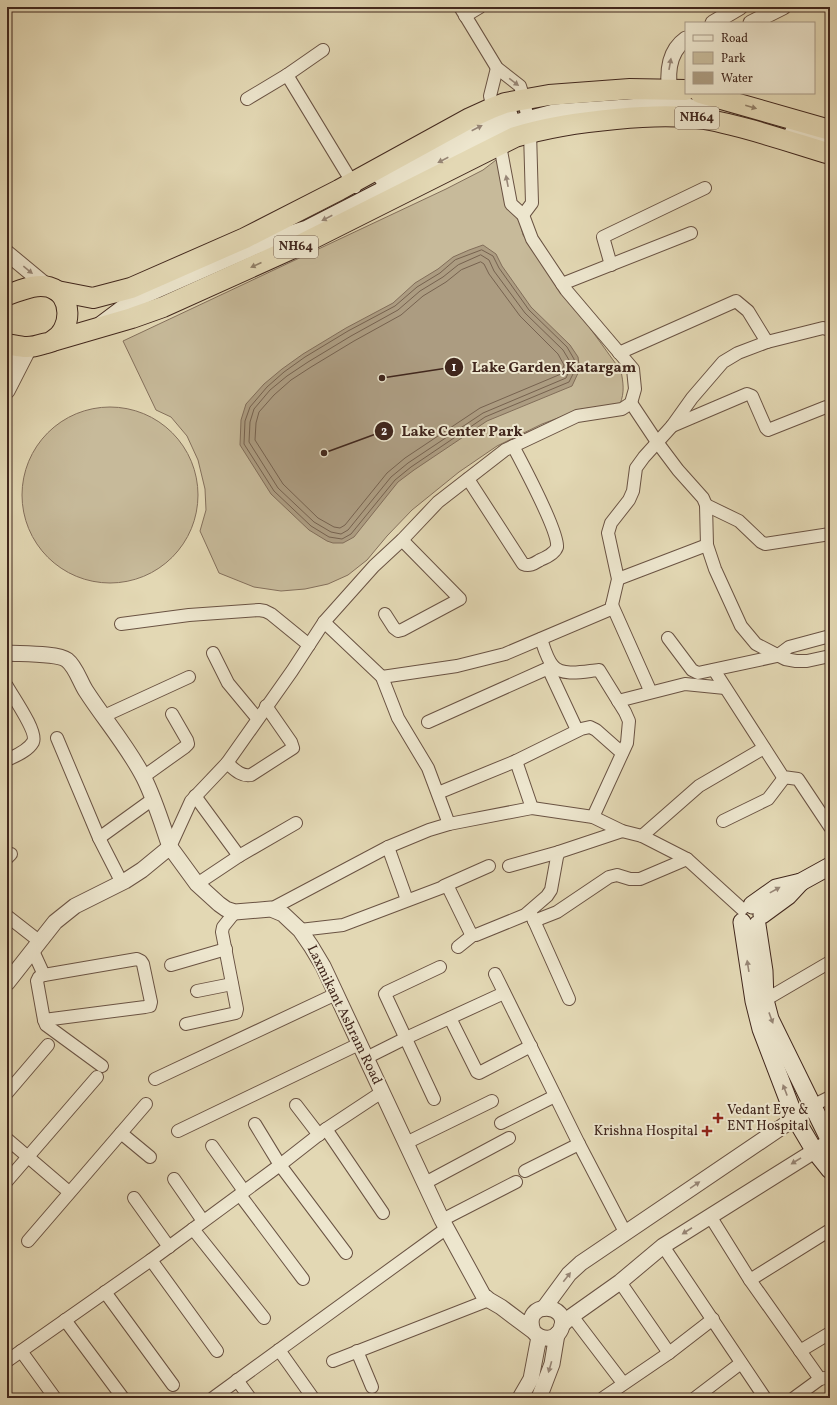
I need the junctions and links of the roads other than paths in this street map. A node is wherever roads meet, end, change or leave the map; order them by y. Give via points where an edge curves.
1 (480, 7) edge
2 (740, 7) edge
3 (783, 7) edge
4 (462, 11) edge
5 (714, 22) edge
6 (753, 22) edge
7 (685, 40) edge
8 (323, 50) dead end
9 (497, 68) junction
10 (287, 75) junction
11 (247, 99) dead end
12 (674, 101) edge
13 (715, 104) edge
14 (528, 115) junction
15 (496, 126) junction
16 (830, 130) edge
17 (830, 143) edge
18 (830, 154) edge
19 (354, 186) junction
20 (705, 188) dead end
21 (523, 215) junction
22 (691, 233) dead end
23 (257, 246) junction
24 (7, 253) edge
25 (611, 265) junction
26 (562, 284) junction
27 (53, 289) junction
28 (7, 295) edge
29 (93, 298) junction
30 (137, 298) junction
31 (96, 328) junction
32 (830, 330) edge
33 (52, 341) junction
34 (767, 342) junction
35 (14, 349) edge
36 (619, 353) junction
37 (7, 391) edge
38 (632, 403) junction
39 (826, 407) dead end
40 (672, 426) junction
41 (657, 442) junction
42 (513, 446) junction
43 (468, 479) junction
44 (706, 505) junction
45 (830, 534) edge
46 (402, 540) junction
47 (707, 545) junction
48 (618, 579) junction
49 (612, 604) junction
50 (385, 614) dead end
51 (324, 622) junction
52 (121, 624) dead end
53 (830, 636) edge
54 (668, 638) dead end
55 (541, 639) junction
56 (309, 645) junction
57 (7, 653) edge
58 (213, 653) dead end
59 (777, 656) junction
60 (830, 656) edge
61 (551, 667) junction
62 (714, 670) junction
63 (189, 676) dead end
64 (382, 677) junction
65 (7, 686) edge
66 (649, 688) dead end
67 (726, 688) junction
68 (618, 701) junction
69 (266, 706) junction
70 (172, 714) dead end
71 (104, 716) junction
72 (257, 718) junction
73 (428, 722) dead end
74 (577, 730) junction
75 (57, 738) dead end
76 (764, 748) junction
77 (622, 753) junction
78 (7, 760) edge
79 (516, 761) junction
80 (227, 763) junction
81 (143, 777) junction
82 (784, 778) junction
83 (438, 793) junction
84 (194, 796) junction
85 (153, 800) junction
86 (532, 808) junction
87 (593, 818) junction
88 (723, 821) dead end
89 (296, 823) dead end
90 (449, 824) junction
91 (830, 827) edge
92 (622, 831) junction
93 (642, 836) junction
94 (99, 838) junction
95 (170, 847) junction
96 (388, 847) junction
97 (559, 852) junction
98 (239, 856) junction
99 (687, 859) junction
100 (489, 866) dead end
101 (510, 866) dead end
102 (830, 866) edge
103 (122, 883) junction
104 (197, 884) junction
105 (444, 886) junction
106 (407, 900) junction
107 (271, 908) junction
108 (236, 912) junction
109 (751, 915) junction
110 (7, 916) edge
111 (532, 916) junction
112 (300, 930) junction
113 (473, 935) junction
114 (36, 946) junction
115 (458, 947) dead end
116 (226, 949) junction
117 (171, 965) dead end
118 (829, 965) edge
119 (440, 967) dead end
120 (494, 974) dead end
121 (44, 975) junction
122 (7, 983) edge
123 (232, 984) junction
124 (197, 991) dead end
125 (504, 993) junction
126 (336, 994) junction
127 (569, 999) dead end
128 (765, 1000) junction
129 (450, 1018) junction
130 (44, 1020) junction
131 (186, 1024) dead end
132 (406, 1038) junction
133 (360, 1044) junction
134 (48, 1045) dead end
135 (531, 1046) junction
136 (366, 1058) junction
137 (155, 1079) dead end
138 (7, 1092) edge
139 (382, 1092) junction
140 (555, 1096) junction
141 (830, 1097) edge
142 (434, 1099) dead end
143 (492, 1101) dead end
144 (146, 1104) dead end
145 (296, 1105) dead end
146 (812, 1106) junction
147 (795, 1118) junction
148 (501, 1123) dead end
149 (255, 1124) dead end
150 (178, 1131) dead end
151 (322, 1132) junction
152 (121, 1133) junction
153 (509, 1138) dead end
154 (7, 1139) edge
155 (830, 1141) edge
156 (406, 1143) junction
157 (579, 1144) junction
158 (212, 1146) dead end
159 (814, 1150) junction
160 (28, 1157) junction
161 (150, 1157) dead end
162 (280, 1165) junction
163 (830, 1170) edge
164 (525, 1171) dead end
165 (174, 1179) dead end
166 (7, 1181) edge
167 (516, 1182) dead end
168 (425, 1183) junction
169 (69, 1192) junction
170 (242, 1193) junction
171 (134, 1198) dead end
172 (383, 1213) dead end
173 (710, 1216) junction
174 (445, 1224) junction
175 (198, 1225) junction
176 (830, 1230) edge
177 (625, 1232) junction
178 (28, 1241) dead end
179 (663, 1246) junction
180 (169, 1247) junction
181 (346, 1253) dead end
182 (151, 1260) junction
183 (302, 1279) dead end
184 (750, 1280) junction
185 (620, 1282) junction
186 (105, 1292) junction
187 (495, 1304) junction
188 (264, 1318) dead end
189 (713, 1319) junction
190 (65, 1320) junction
191 (537, 1323) junction
192 (564, 1325) junction
193 (830, 1333) edge
194 (279, 1350) junction
195 (20, 1351) junction
196 (217, 1351) dead end
197 (357, 1351) junction
198 (800, 1351) junction
199 (669, 1353) junction
200 (7, 1361) edge
201 (333, 1361) dead end
202 (741, 1363) junction
203 (825, 1378) edge
204 (237, 1380) junction
205 (623, 1383) junction
206 (174, 1385) dead end
207 (372, 1387) dead end
208 (55, 1398) edge
209 (123, 1398) edge
210 (213, 1398) edge
211 (250, 1398) edge
212 (313, 1398) edge
213 (520, 1398) edge
214 (539, 1398) edge
215 (603, 1398) edge
216 (695, 1398) edge
217 (765, 1398) edge
218 (794, 1398) edge

1 - 4 street
2 - 5 street
3 - 6 street
4 - 9 street
12 -> 7 street via 669,63 673,53
8 - 10 street
9 -> 14 street via 520,86
9 - 15 street via 490,96
10 - 11 street
10 - 19 street
12 - 13 highway, NH64 via 684,116
12 - 14 highway, NH64 via 636,117 560,126
12 - 14 highway, NH64 via 623,89 549,95
13 -> 16 highway, NH64
13 - 17 main road
13 - 18 highway, NH64
14 - 15 highway, NH64 via 515,137
14 - 15 highway, NH64 via 506,103
14 - 21 street via 532,203
19 -> 15 highway, NH64 via 464,122
21 -> 15 street via 511,204
15 -> 23 main road via 307,228
15 -> 31 highway, NH64 via 291,249 163,307
19 - 23 main road
19 - 29 highway, NH64 via 131,288
20 - 25 street via 603,237
21 - 26 street via 532,239
22 - 25 street
23 - 30 main road
24 -> 27 street
25 - 26 street
26 - 36 street
27 - 28 highway, NH64 via 33,286
27 - 29 highway, NH64
27 - 33 highway via 67,307 67,321 62,332
29 - 30 main road
30 - 31 main road
31 - 33 highway, NH64
32 - 34 street via 823,328
33 - 35 highway, NH64
34 - 36 street via 748,310 736,301
34 - 40 street via 723,362
35 - 37 street
36 - 38 street via 633,369 635,389
38 - 41 street
38 - 42 street via 622,409 577,416
39 - 40 street via 768,430 749,394
40 - 41 street
41 - 44 street
41 - 48 street via 636,468 630,500 608,528
42 - 43 street
42 - 43 street via 549,519 556,540 557,548 547,557 533,564 523,564
43 - 46 street via 438,502
44 - 45 street via 739,521 765,544
44 - 47 street
46 - 50 street via 460,599 398,631
46 - 51 street via 374,566
47 - 48 street
47 - 59 street via 741,626 756,644
48 - 49 street
49 - 55 street via 611,609
49 - 66 street
51 - 56 street
51 - 64 street
52 - 56 street via 189,615 259,610 271,614
53 - 59 street via 789,646
54 - 62 street via 695,672
55 - 61 street
55 - 64 street via 505,654 457,666
56 - 69 street
57 - 71 street via 48,655 68,660
58 - 72 street via 228,683
59 - 60 street via 796,661
59 - 62 street
61 - 68 street via 561,671 599,670
61 - 73 street
61 - 74 street
62 - 67 street
63 - 71 street
64 - 83 street via 398,718 428,768
65 - 78 street via 31,727 34,737 27,749
67 - 68 street via 685,684
67 - 76 street
68 - 77 street via 629,721 627,743
69 - 72 street
69 - 80 street via 293,748 251,775 245,776
70 - 81 street via 188,744
71 - 81 street
72 - 80 street
74 - 77 street via 590,727 596,730
74 - 79 street
75 - 94 street
76 - 82 street
76 - 93 street via 699,786
77 - 87 street
79 - 83 street
79 - 86 street
80 - 84 street
81 - 85 street
82 - 88 street via 768,799
82 - 91 street via 798,779
83 - 90 street
84 - 95 street
84 - 98 street
85 - 94 street
85 - 95 street
86 - 87 street
86 - 90 street
87 - 92 street
89 - 98 street
90 - 96 street
92 - 93 street
92 - 97 street
93 - 99 street
94 - 103 street
95 - 103 street
95 - 104 street
96 - 106 street
96 - 107 street
97 - 101 street
97 - 111 street via 550,892
98 - 104 street
99 - 109 street
99 - 111 street via 640,879 617,875 609,877 557,912
100 - 105 street
102 - 109 main road via 801,882 788,896
103 - 114 street via 66,912 54,922
104 - 108 street via 219,904
105 - 106 street
105 - 113 street via 448,888
106 - 112 street via 343,925
107 - 108 street
107 - 112 street, Laxmikant Ashram Road via 283,914
108 - 116 street via 222,932
109 - 128 main road via 764,971
147 -> 109 main road via 756,1014
110 - 114 street
111 - 113 street
111 - 127 street
112 - 126 street, Laxmikant Ashram Road
113 - 115 street
114 - 121 street
114 - 122 street
116 - 117 street
116 - 123 street
118 - 128 street
119 - 132 street via 385,994
120 - 125 street
121 - 130 street via 37,981
121 - 130 street via 137,959 143,964 151,1002 150,1006 145,1007
123 - 124 street
123 - 131 street via 236,1013
125 - 129 street
125 - 135 street
126 - 133 street, Laxmikant Ashram Road
126 - 137 street
128 -> 146 main road via 770,1019
129 - 132 street
129 - 135 street via 479,1073
130 - 160 street via 51,1030 100,1071
132 - 136 street
132 - 142 street
133 - 136 street, Laxmikant Ashram Road
133 - 150 street
134 - 138 street
135 - 140 street
136 - 139 street, Laxmikant Ashram Road
139 - 151 street
139 - 156 street, Laxmikant Ashram Road
140 - 148 street
140 - 157 street
141 - 146 street
143 - 156 street
144 - 152 street
145 - 151 street
146 - 147 street
146 - 155 main road
147 - 159 main road
177 -> 147 street
149 - 162 street
151 - 162 street
151 - 172 street
152 - 161 street
152 - 169 street
153 - 168 street
154 - 160 street
155 - 159 street
156 - 168 street, Laxmikant Ashram Road
157 - 164 street
157 - 177 street
158 - 170 street
159 - 163 main road
159 -> 173 street
160 - 166 street
160 - 169 street
162 - 170 street
162 - 181 street
165 - 175 street
167 - 174 street
168 - 174 street, Laxmikant Ashram Road
169 - 178 street
170 - 175 street
170 - 183 street
171 - 180 street
173 -> 179 street
173 - 184 street
174 - 187 street, Laxmikant Ashram Road via 480,1289
174 - 194 street
175 - 180 street
175 - 188 street
176 - 184 street
191 -> 177 street via 574,1268
179 - 185 street
179 - 189 street
180 - 182 street
182 - 186 street
182 - 196 street
184 - 198 street
185 - 192 street
185 - 199 street
186 - 190 street
186 - 206 street
187 - 191 street
187 - 197 street
189 - 199 street
189 - 202 street
190 - 195 street
190 - 209 street
191 - 192 street via 549,1338
191 - 192 street via 550,1308 558,1313
191 - 213 street via 531,1379
192 - 205 street
192 -> 214 street
193 - 198 street
194 - 204 street
194 - 212 street
195 - 200 street
195 - 208 street
197 - 201 street
197 - 207 street
198 - 203 street
199 - 205 street
202 - 216 street
202 - 217 street
203 - 218 street
204 - 210 street
204 - 211 street
205 - 215 street

